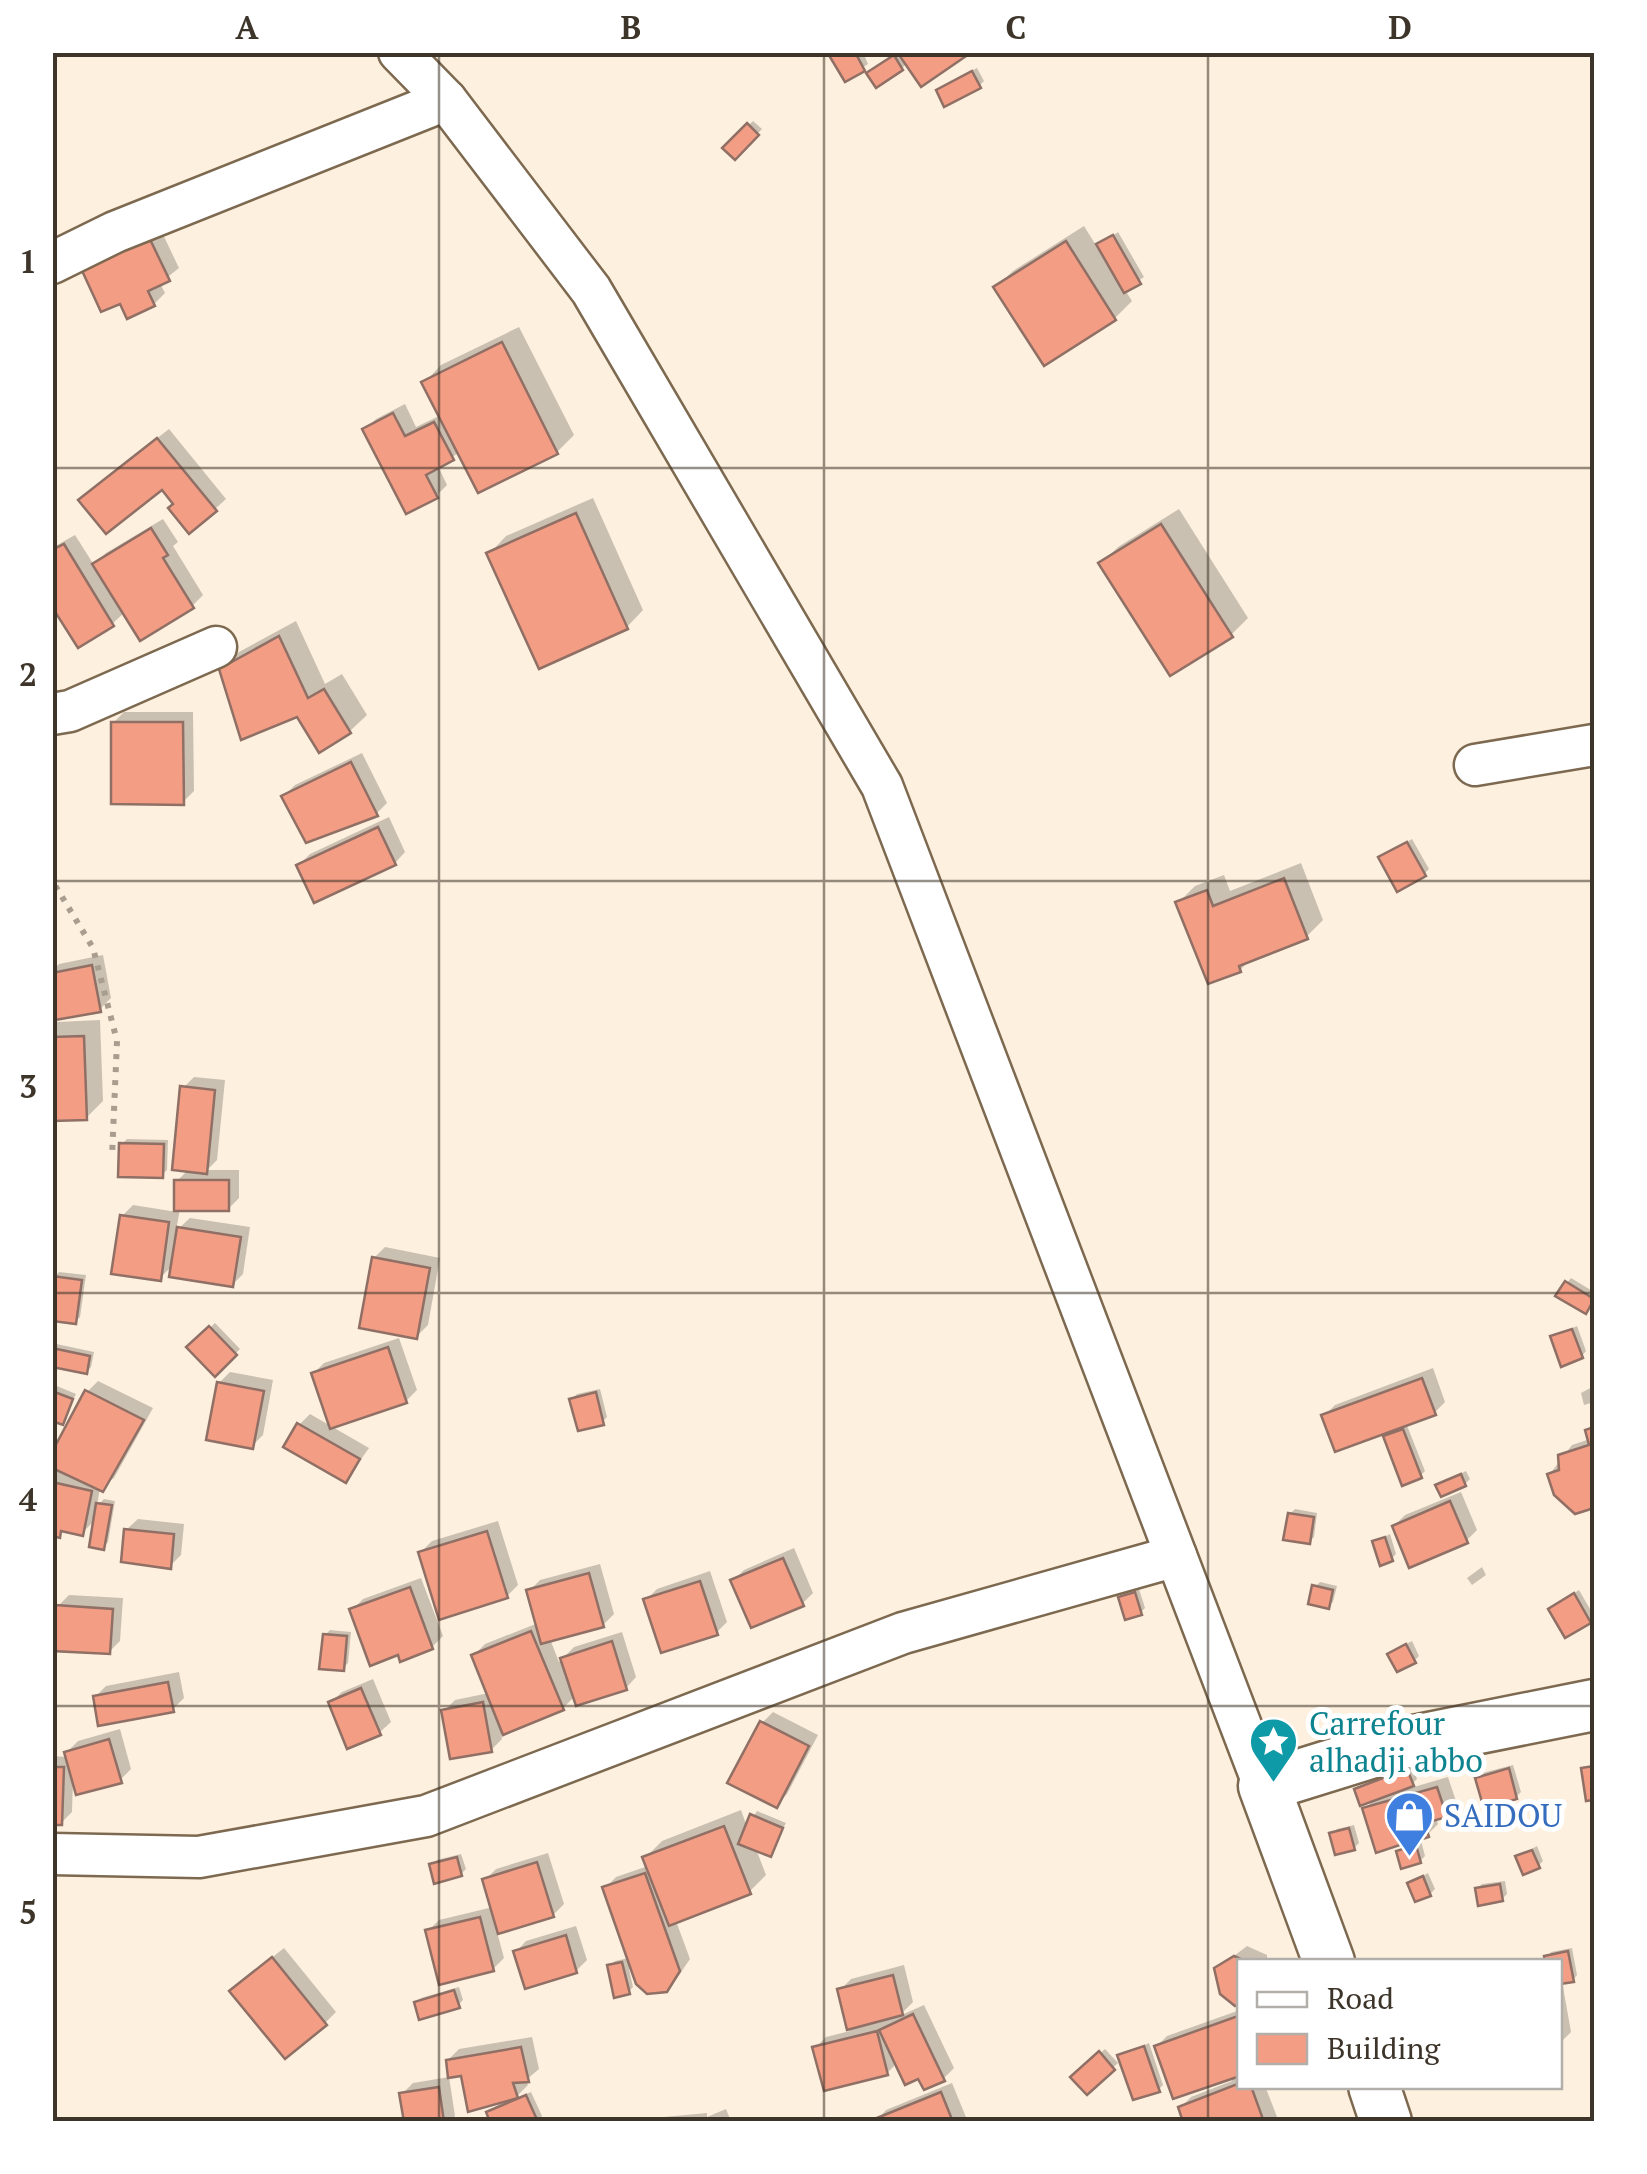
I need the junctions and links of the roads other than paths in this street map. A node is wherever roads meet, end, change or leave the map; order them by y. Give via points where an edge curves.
1 (399, 52) edge
2 (446, 100) junction
3 (52, 264) edge
4 (216, 647) dead end
5 (52, 714) edge
6 (1594, 745) edge
7 (1475, 765) dead end
8 (1176, 1556) junction
9 (1594, 1705) edge
10 (1264, 1786) junction
11 (69, 1854) edge
12 (1327, 1959) edge
13 (1375, 2089) edge
14 (1386, 2122) edge

1 - 2 street
2 - 3 street
2 - 8 street via 591,290 882,786
4 - 5 street
6 - 7 street
8 - 10 street
8 - 11 street via 904,1633 426,1816 199,1857
9 - 10 street via 1399,1744
10 - 12 street
13 - 14 street

